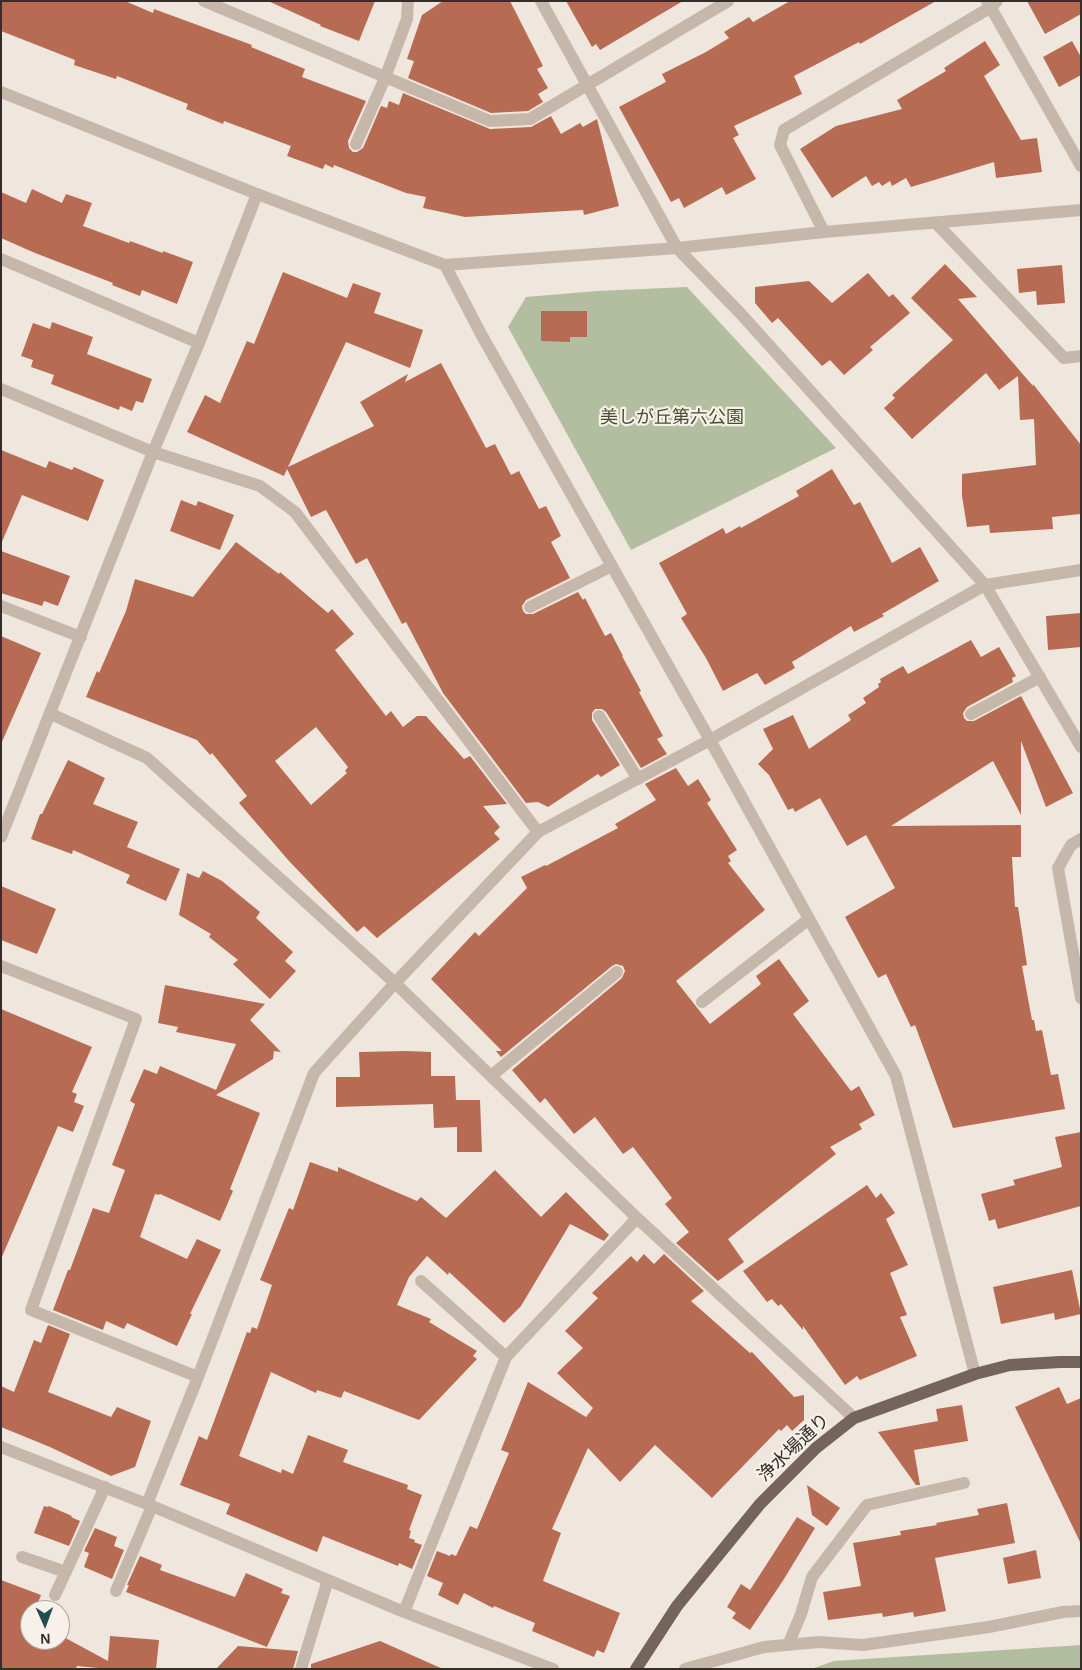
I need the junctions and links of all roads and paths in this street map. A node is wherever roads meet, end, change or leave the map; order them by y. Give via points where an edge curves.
1 (204, 1) edge
2 (408, 1) edge
3 (541, 1) edge
4 (728, 1) edge
5 (992, 3) edge
6 (711, 5) edge
7 (385, 78) junction
8 (588, 86) junction
9 (1, 92) edge
10 (356, 144) dead end
11 (1081, 166) edge
12 (257, 194) junction
13 (1081, 210) edge
14 (936, 222) junction
15 (824, 232) junction
16 (678, 248) junction
17 (1, 259) edge
18 (445, 265) junction
19 (199, 343) junction
20 (1081, 356) edge
21 (1, 389) edge
22 (153, 452) junction
23 (612, 566) junction
24 (1081, 570) edge
25 (985, 585) junction
26 (1, 606) edge
27 (530, 607) dead end
28 (81, 637) junction
29 (1040, 677) junction
30 (50, 714) junction
31 (972, 714) dead end
32 (599, 716) dead end
33 (710, 740) junction
34 (1081, 746) edge
35 (638, 779) junction
36 (538, 832) junction
37 (1, 837) edge
38 (1081, 839) edge
39 (809, 919) junction
40 (1, 966) edge
41 (617, 972) dead end
42 (395, 983) junction
43 (1081, 998) edge
44 (702, 1002) dead end
45 (491, 1076) junction
46 (637, 1218) junction
47 (421, 1281) dead end
48 (506, 1357) junction
49 (1081, 1362) edge
50 (975, 1374) junction
51 (198, 1377) junction
52 (854, 1418) junction
53 (1, 1447) edge
54 (964, 1483) dead end
55 (105, 1488) junction
56 (150, 1505) junction
57 (22, 1557) dead end
58 (66, 1572) junction
59 (328, 1580) junction
60 (116, 1592) dead end
61 (55, 1595) dead end
62 (1081, 1611) edge
63 (404, 1612) junction
64 (788, 1645) junction
65 (301, 1669) edge
66 (552, 1669) edge
67 (636, 1669) edge
68 (685, 1669) edge

1 - 7 street
2 - 7 street via 407,19
3 - 8 street
4 - 6 street
5 - 11 street
5 - 15 street via 784,130 780,145
6 - 8 street
7 - 8 street via 490,121 530,120
7 - 10 street
8 - 16 street
9 - 12 street
12 - 18 street
12 - 19 street
13 - 14 street
14 - 15 street
14 - 20 street via 1064,358
15 - 16 street
16 - 18 street
16 - 25 street
17 - 19 street
18 - 23 street
19 - 22 street
21 - 22 street
22 - 28 street
22 - 36 street via 260,486 295,512
23 - 27 street
23 - 33 street
24 - 25 street
25 - 29 street
25 - 33 street
26 - 28 street
28 - 30 street
29 - 31 street
29 - 34 street
30 - 37 street
30 - 42 street via 147,758
32 - 35 street
33 - 35 street
33 - 39 street
35 - 36 street
36 - 42 street
38 - 43 street via 1071,845 1058,868
39 - 44 street
39 - 50 street via 896,1076
40 - 51 street via 136,1019 31,1310
41 - 45 street
42 - 45 street
42 - 51 street via 314,1072
45 - 46 street
46 - 48 street
46 - 52 street
47 - 48 street
48 - 63 street
49 - 50 main road, 浄水場通り via 1010,1365
50 - 52 main road, 浄水場通り
51 - 56 street
52 - 67 main road, 浄水場通り via 816,1448 760,1504 677,1606
53 - 55 street
54 - 64 street via 867,1505 812,1577
55 - 56 street
55 - 58 street
56 - 59 street
56 - 60 street
57 - 58 street
58 - 61 street
59 - 63 street
59 - 65 street
62 - 64 street via 863,1645 819,1642
63 - 66 street
64 - 68 street via 764,1647

